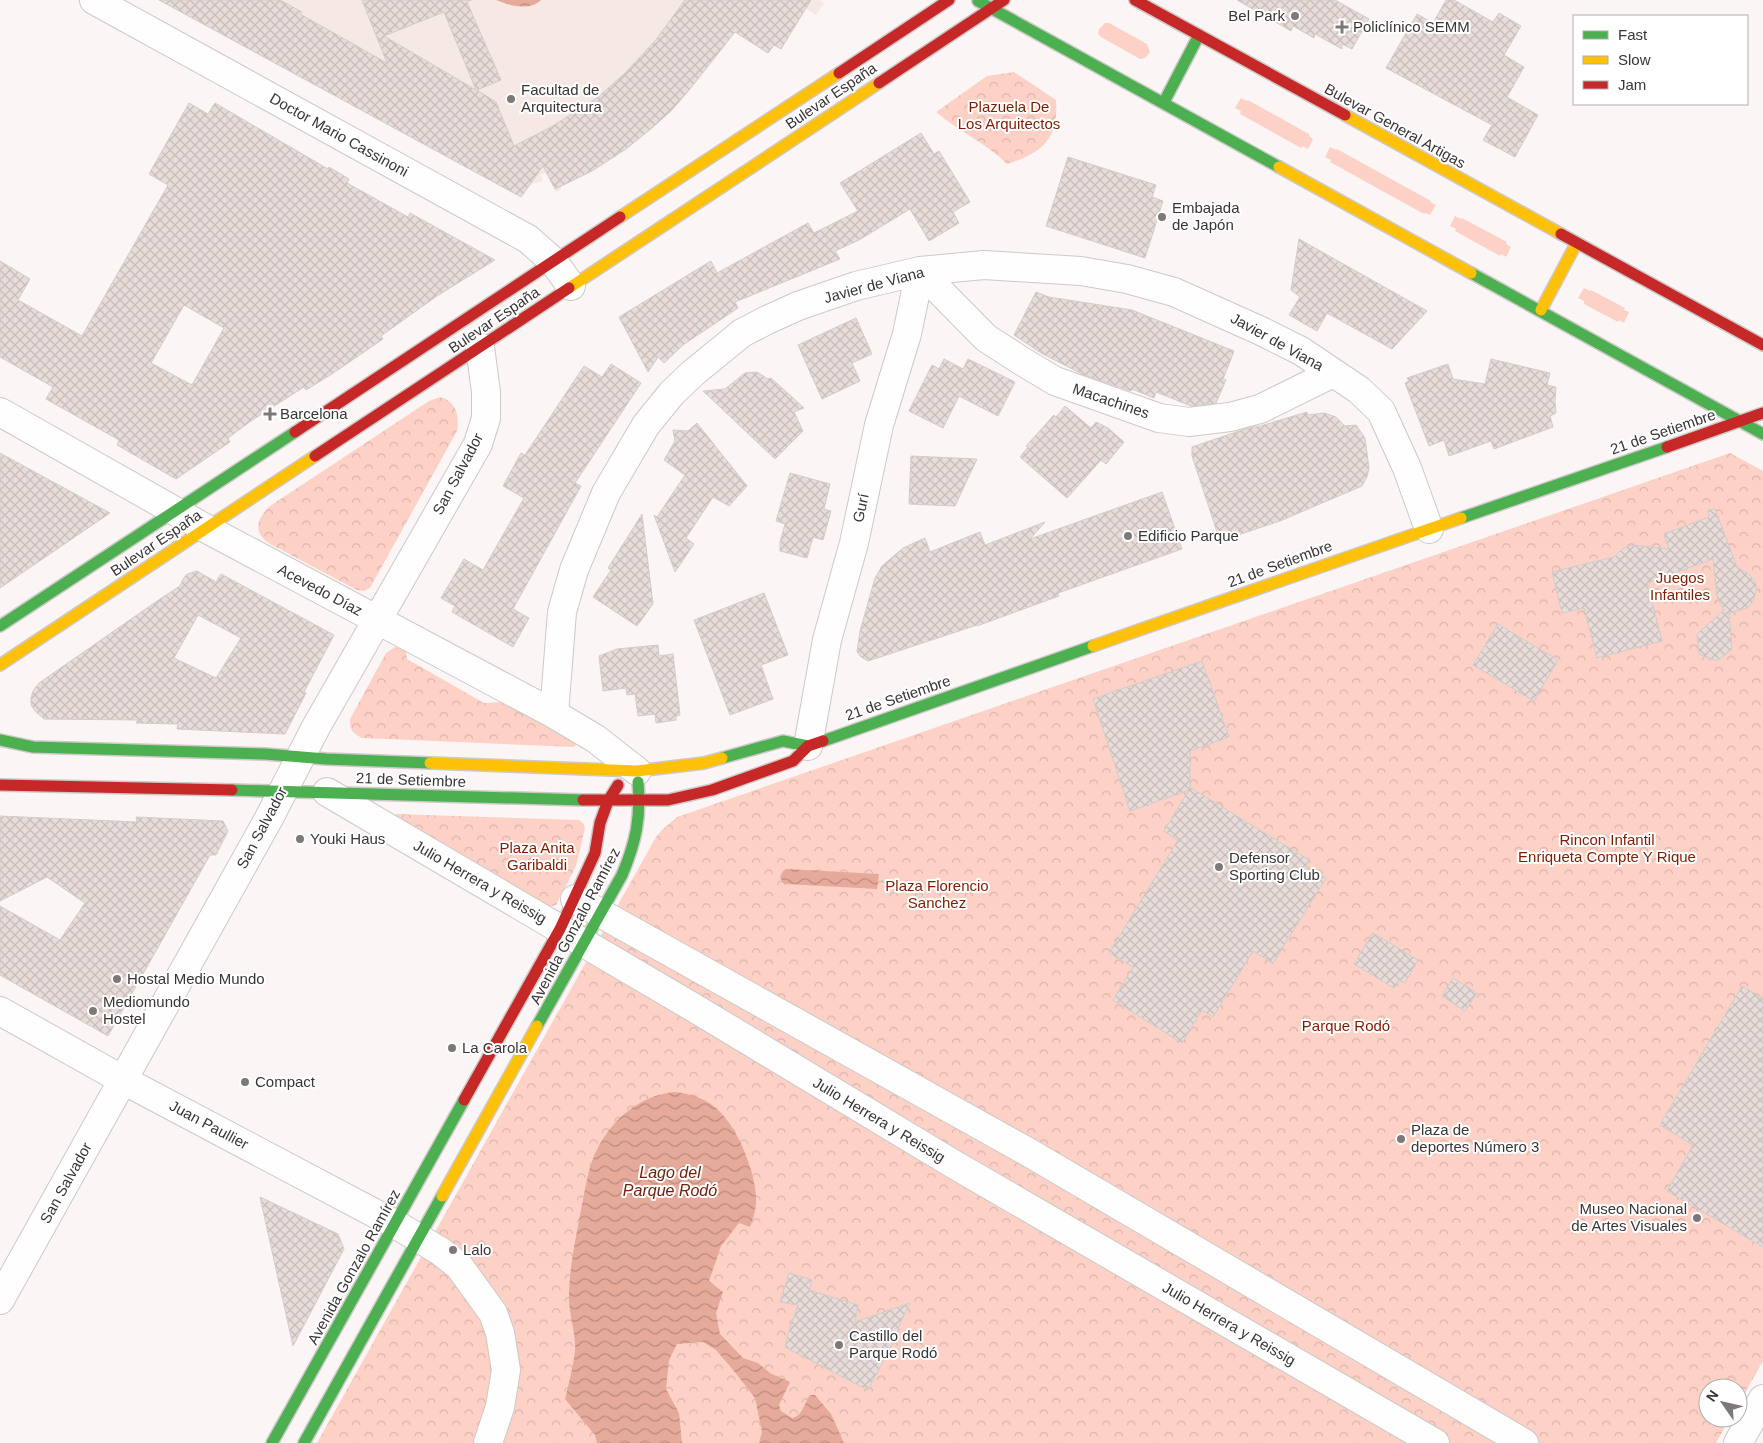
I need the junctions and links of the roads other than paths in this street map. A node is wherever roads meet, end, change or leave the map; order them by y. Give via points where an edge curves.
1 (94, 0) edge
2 (949, 0) edge
3 (976, 0) edge
4 (1004, 0) edge
5 (1135, 0) edge
6 (991, 8) junction
7 (1199, 35) junction
8 (1164, 102) junction
9 (1576, 244) junction
10 (553, 261) junction
11 (920, 271) junction
12 (571, 286) junction
13 (1541, 310) junction
14 (1763, 346) edge
15 (480, 347) junction
16 (1333, 373) junction
17 (0, 412) edge
18 (1763, 412) edge
19 (1740, 421) junction
20 (1763, 434) edge
21 (174, 510) junction
22 (206, 528) junction
23 (1429, 529) junction
24 (377, 620) junction
25 (0, 626) edge
26 (0, 665) edge
27 (554, 714) junction
28 (0, 740) edge
29 (808, 746) junction
30 (300, 757) junction
31 (637, 771) junction
32 (0, 785) edge
33 (282, 792) junction
34 (327, 792) junction
35 (640, 800) junction
36 (608, 801) junction
37 (575, 898) junction
38 (601, 912) junction
39 (560, 929) junction
40 (584, 943) junction
41 (0, 1011) edge
42 (123, 1080) junction
43 (395, 1224) junction
44 (418, 1237) junction
45 (0, 1300) edge
46 (1763, 1399) edge
47 (272, 1443) edge
48 (304, 1443) edge
49 (488, 1443) edge
50 (1435, 1443) edge
51 (1524, 1443) edge
52 (1738, 1443) edge

1 - 10 street, Doctor Mario Cassinoni via 528,239
2 - 10 street, Bulevar España
3 - 6 street
4 - 6 street, Bulevar España
5 - 7 street, Bulevar General Artigas
6 - 8 street
6 - 12 street, Bulevar España
7 - 8 street
7 - 9 street, Bulevar General Artigas
8 - 13 street
9 - 13 street
9 - 14 street, Bulevar General Artigas
10 - 12 street, Doctor Mario Cassinoni
10 - 21 street, Bulevar España
11 - 16 street, Javier de Viana via 984,265 1081,271 1127,280 1174,292 1218,310 1301,351
11 - 16 street, Macachines via 986,338 1020,360 1055,381 1158,418 1189,422 1230,417 1260,409
11 - 27 street, Javier de Viana via 856,286 767,320 742,333 672,393 646,425 606,493 574,570 562,612
11 - 29 street, Gurí via 907,334 879,425 854,543 827,640
12 - 15 street, Bulevar España
13 - 19 street
15 - 22 street, Bulevar España
15 - 24 street, San Salvador via 486,418 478,444
16 - 23 street, Javier de Viana via 1359,390 1381,411
17 - 21 street, Acevedo Díaz
18 - 19 street, 21 de Setiembre
19 - 20 street
19 - 23 street, 21 de Setiembre
21 - 22 street, Acevedo Díaz
21 - 25 street, Bulevar España
22 - 24 street, Acevedo Díaz
22 - 26 street, Bulevar España
23 - 29 street, 21 de Setiembre
24 - 27 street, Acevedo Díaz
24 - 30 street, San Salvador
27 - 31 street, Acevedo Díaz via 596,739
28 - 30 street, 21 de Setiembre via 33,747
29 - 31 street, 21 de Setiembre via 783,741 704,764
29 - 35 street, 21 de Setiembre via 792,761 712,790 668,800
30 - 31 street, 21 de Setiembre
30 - 33 street, San Salvador
31 - 35 street, Avenida Gonzalo Ramírez
31 - 36 street, Avenida Gonzalo Ramírez via 619,784
32 - 33 street, 21 de Setiembre
33 - 34 street, 21 de Setiembre
33 - 42 street, San Salvador
34 - 36 street, 21 de Setiembre
34 - 39 street, Julio Herrera y Reissig
35 - 36 street, 21 de Setiembre
35 - 38 street, Avenida Gonzalo Ramírez via 635,844
36 - 37 street, Avenida Gonzalo Ramírez via 595,853
37 - 38 street
37 - 39 street, Avenida Gonzalo Ramírez
38 - 40 street, Avenida Gonzalo Ramírez
38 - 51 street via 1019,1148
39 - 40 street, Julio Herrera y Reissig
39 - 43 street, Avenida Gonzalo Ramírez
40 - 44 street, Avenida Gonzalo Ramírez
40 - 50 street, Julio Herrera y Reissig via 947,1161
41 - 42 street, Juan Paullier
42 - 43 street, Juan Paullier
42 - 45 street, San Salvador
43 - 44 street, Juan Paullier
43 - 47 street, Avenida Gonzalo Ramírez
44 - 48 street, Avenida Gonzalo Ramírez
44 - 49 street, Juan Paullier via 460,1266 493,1313 506,1370 500,1407
46 - 52 street

